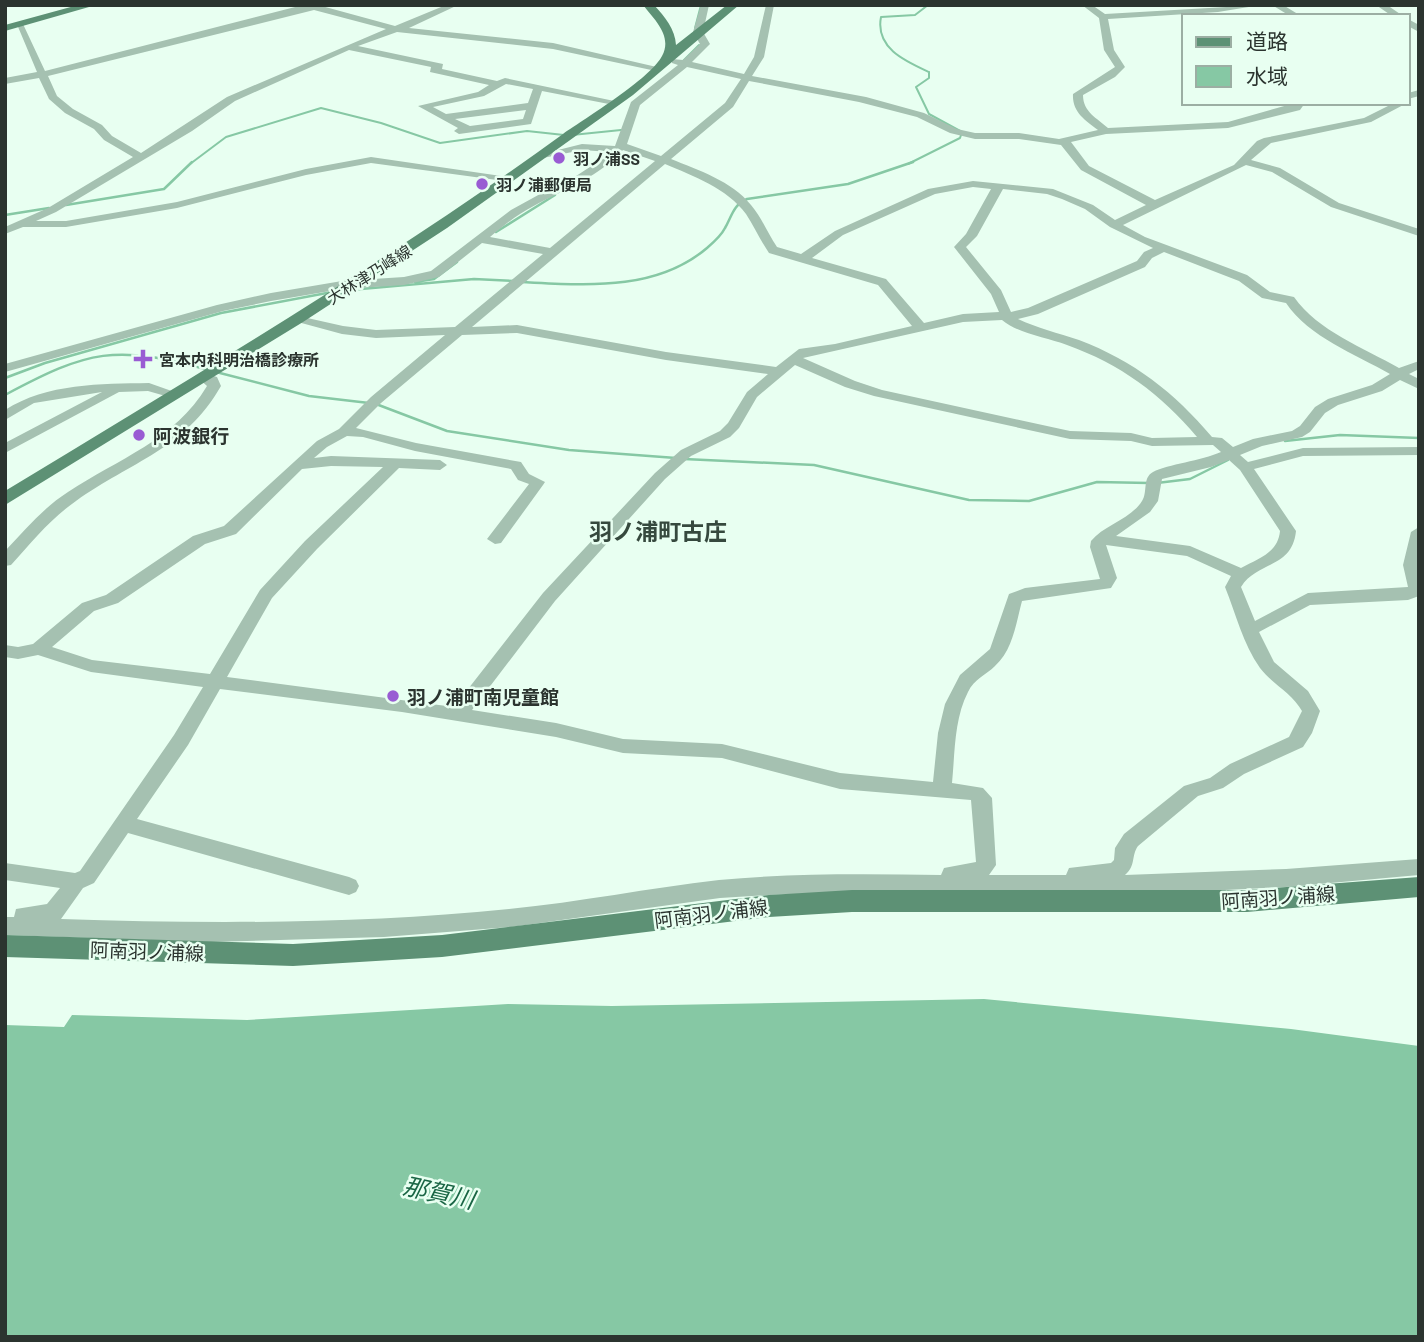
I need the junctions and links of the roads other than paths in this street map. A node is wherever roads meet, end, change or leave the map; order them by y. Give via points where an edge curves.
1 (92, 5) edge
2 (454, 5) edge
3 (648, 5) edge
4 (705, 5) edge
5 (734, 5) edge
6 (770, 5) edge
7 (1086, 5) edge
8 (1256, 5) edge
9 (1276, 5) edge
10 (1380, 5) edge
11 (310, 6) edge
12 (1293, 14) edge
13 (1396, 14) edge
14 (1103, 18) junction
15 (19, 24) junction
16 (5, 28) edge
17 (395, 29) junction
18 (699, 34) junction
19 (348, 47) junction
20 (672, 62) junction
21 (43, 72) junction
22 (748, 78) junction
23 (5, 81) edge
24 (498, 84) junction
25 (538, 87) junction
26 (610, 105) junction
27 (1298, 105) edge
28 (1398, 105) edge
29 (532, 106) junction
30 (631, 112) junction
31 (445, 117) junction
32 (1106, 131) junction
33 (1064, 142) junction
34 (619, 147) junction
35 (543, 155) junction
36 (141, 157) junction
37 (662, 160) junction
38 (1245, 162) junction
39 (508, 180) junction
40 (998, 187) junction
41 (1154, 204) junction
42 (23, 224) junction
43 (1114, 225) junction
44 (5, 231) edge
45 (1419, 233) edge
46 (483, 240) junction
47 (1162, 248) junction
48 (552, 253) junction
49 (804, 258) junction
50 (350, 287) junction
51 (1007, 315) junction
52 (299, 318) junction
53 (921, 328) junction
54 (457, 332) junction
55 (793, 359) junction
56 (1419, 365) edge
57 (5, 368) edge
58 (778, 371) junction
59 (1399, 373) junction
60 (209, 374) junction
61 (1419, 385) edge
62 (115, 388) junction
63 (176, 394) junction
64 (5, 416) edge
65 (344, 432) junction
66 (1208, 440) junction
67 (5, 449) edge
68 (1419, 450) edge
69 (1231, 452) junction
70 (396, 463) junction
71 (298, 465) junction
72 (440, 465) dead end
73 (1245, 467) junction
74 (5, 499) edge
75 (1419, 532) edge
76 (495, 539) dead end
77 (1103, 539) junction
78 (5, 562) edge
79 (1241, 574) junction
80 (1399, 596) junction
81 (1419, 601) edge
82 (1251, 628) junction
83 (38, 649) junction
84 (9, 656) edge
85 (215, 681) junction
86 (458, 715) junction
87 (942, 791) junction
88 (125, 824) junction
89 (1419, 867) edge
90 (5, 871) edge
91 (76, 882) junction
92 (949, 884) junction
93 (1055, 885) junction
94 (349, 886) dead end
95 (1419, 887) edge
96 (5, 916) edge
97 (5, 926) edge
98 (5, 946) edge

1 - 15 main road
2 - 17 street
3 - 20 main road via 669,32
4 - 18 street
5 - 18 main road, 大林津乃峰線
6 - 22 street via 759,57
7 - 14 street
8 - 14 street
9 - 12 street
10 - 13 street
11 - 17 street
11 - 21 street via 107,60
14 - 32 street via 1109,50 1120,67 1080,92 1076,102
15 - 16 main road
15 - 21 street
17 - 19 street
17 - 20 street
18 - 20 main road, 大林津乃峰線
18 - 20 street via 705,44
19 - 24 street via 440,66 433,70
19 - 36 street via 231,99
20 - 22 street
20 - 26 main road, 大林津乃峰線
20 - 30 street
21 - 23 street
21 - 36 street via 53,97 69,111
22 - 33 street via 854,97 920,115 963,134
22 - 37 street via 729,105
24 - 25 street via 505,81
24 - 31 street via 481,94 423,106
25 - 26 street
25 - 29 street
26 - 30 street
26 - 35 main road, 大林津乃峰線
27 - 32 street via 1228,125
28 - 38 street via 1367,120 1268,140
29 - 31 street
29 - 31 street via 527,122 464,130
30 - 34 street
32 - 33 street
33 - 41 street via 1085,168
34 - 35 street via 582,147
34 - 37 street
34 - 46 street via 604,163 515,212
35 - 39 main road, 大林津乃峰線
36 - 42 street
37 - 48 street
37 - 49 street via 742,201 773,250
38 - 41 street
38 - 45 street via 1276,170 1335,205
39 - 42 street via 371,160 177,205 66,224
39 - 50 main road, 大林津乃峰線
40 - 43 street via 1049,191 1089,207
40 - 49 street via 973,184 932,191 839,233
40 - 51 street via 960,247 997,293
41 - 43 street
42 - 44 street
43 - 47 street
46 - 48 street
46 - 50 street via 435,274
47 - 51 street via 1141,264 1033,311
47 - 59 street via 1243,278 1266,295 1290,300 1317,327
48 - 54 street
49 - 53 street via 882,282
50 - 52 main road, 大林津乃峰線
50 - 57 street via 221,308
51 - 53 street via 962,318
51 - 66 street via 1013,322 1141,373 1185,411
52 - 54 street via 363,334
52 - 60 main road, 大林津乃峰線
53 - 55 street via 804,352
54 - 58 street via 517,329
54 - 65 street
55 - 58 street
55 - 66 street via 879,393 1070,435 1152,442
56 - 59 street
58 - 86 street via 752,395 724,434 678,459 549,597
59 - 61 street
59 - 69 street via 1377,388 1333,402 1297,434
60 - 63 main road, 大林津乃峰線
60 - 78 street via 214,386 184,426 54,509
62 - 63 street via 149,387
62 - 64 street via 30,400
62 - 67 street
63 - 74 main road, 大林津乃峰線
65 - 71 street
65 - 76 street via 516,465 523,477 538,482
66 - 69 street
68 - 73 street via 1303,452
69 - 73 street
69 - 77 street via 1206,464 1157,476 1149,506
70 - 71 street
70 - 72 street
70 - 85 street via 266,594
71 - 83 street via 230,530 199,540 112,598 88,607
73 - 79 street via 1289,536 1272,559
75 - 80 street via 1411,565 1416,590
77 - 79 street via 1190,551
77 - 87 street via 1098,547 1109,578 1105,584 1015,598 1000,647 992,660 966,680 946,727
79 - 82 street via 1233,587
80 - 81 street
80 - 82 street via 1308,599
82 - 93 street via 1263,660 1307,699 1311,711 1303,733 1296,742 1191,791 1131,840 1125,848 1124,864 1116,871 1058,876
83 - 84 street
83 - 85 street via 91,666
85 - 86 street
85 - 88 street
86 - 87 street via 623,746 722,751 840,780
87 - 92 street via 976,793 982,798 986,865 981,870 951,874
88 - 91 street via 88,877
88 - 94 street
89 - 93 street via 1286,878
90 - 91 street
91 - 96 street via 53,913
92 - 93 street
92 - 97 street via 850,883 720,890 511,918 384,928 211,933
95 - 98 main road, 阿南羽ノ浦線 via 1247,901 852,901 769,906 442,946 293,955

